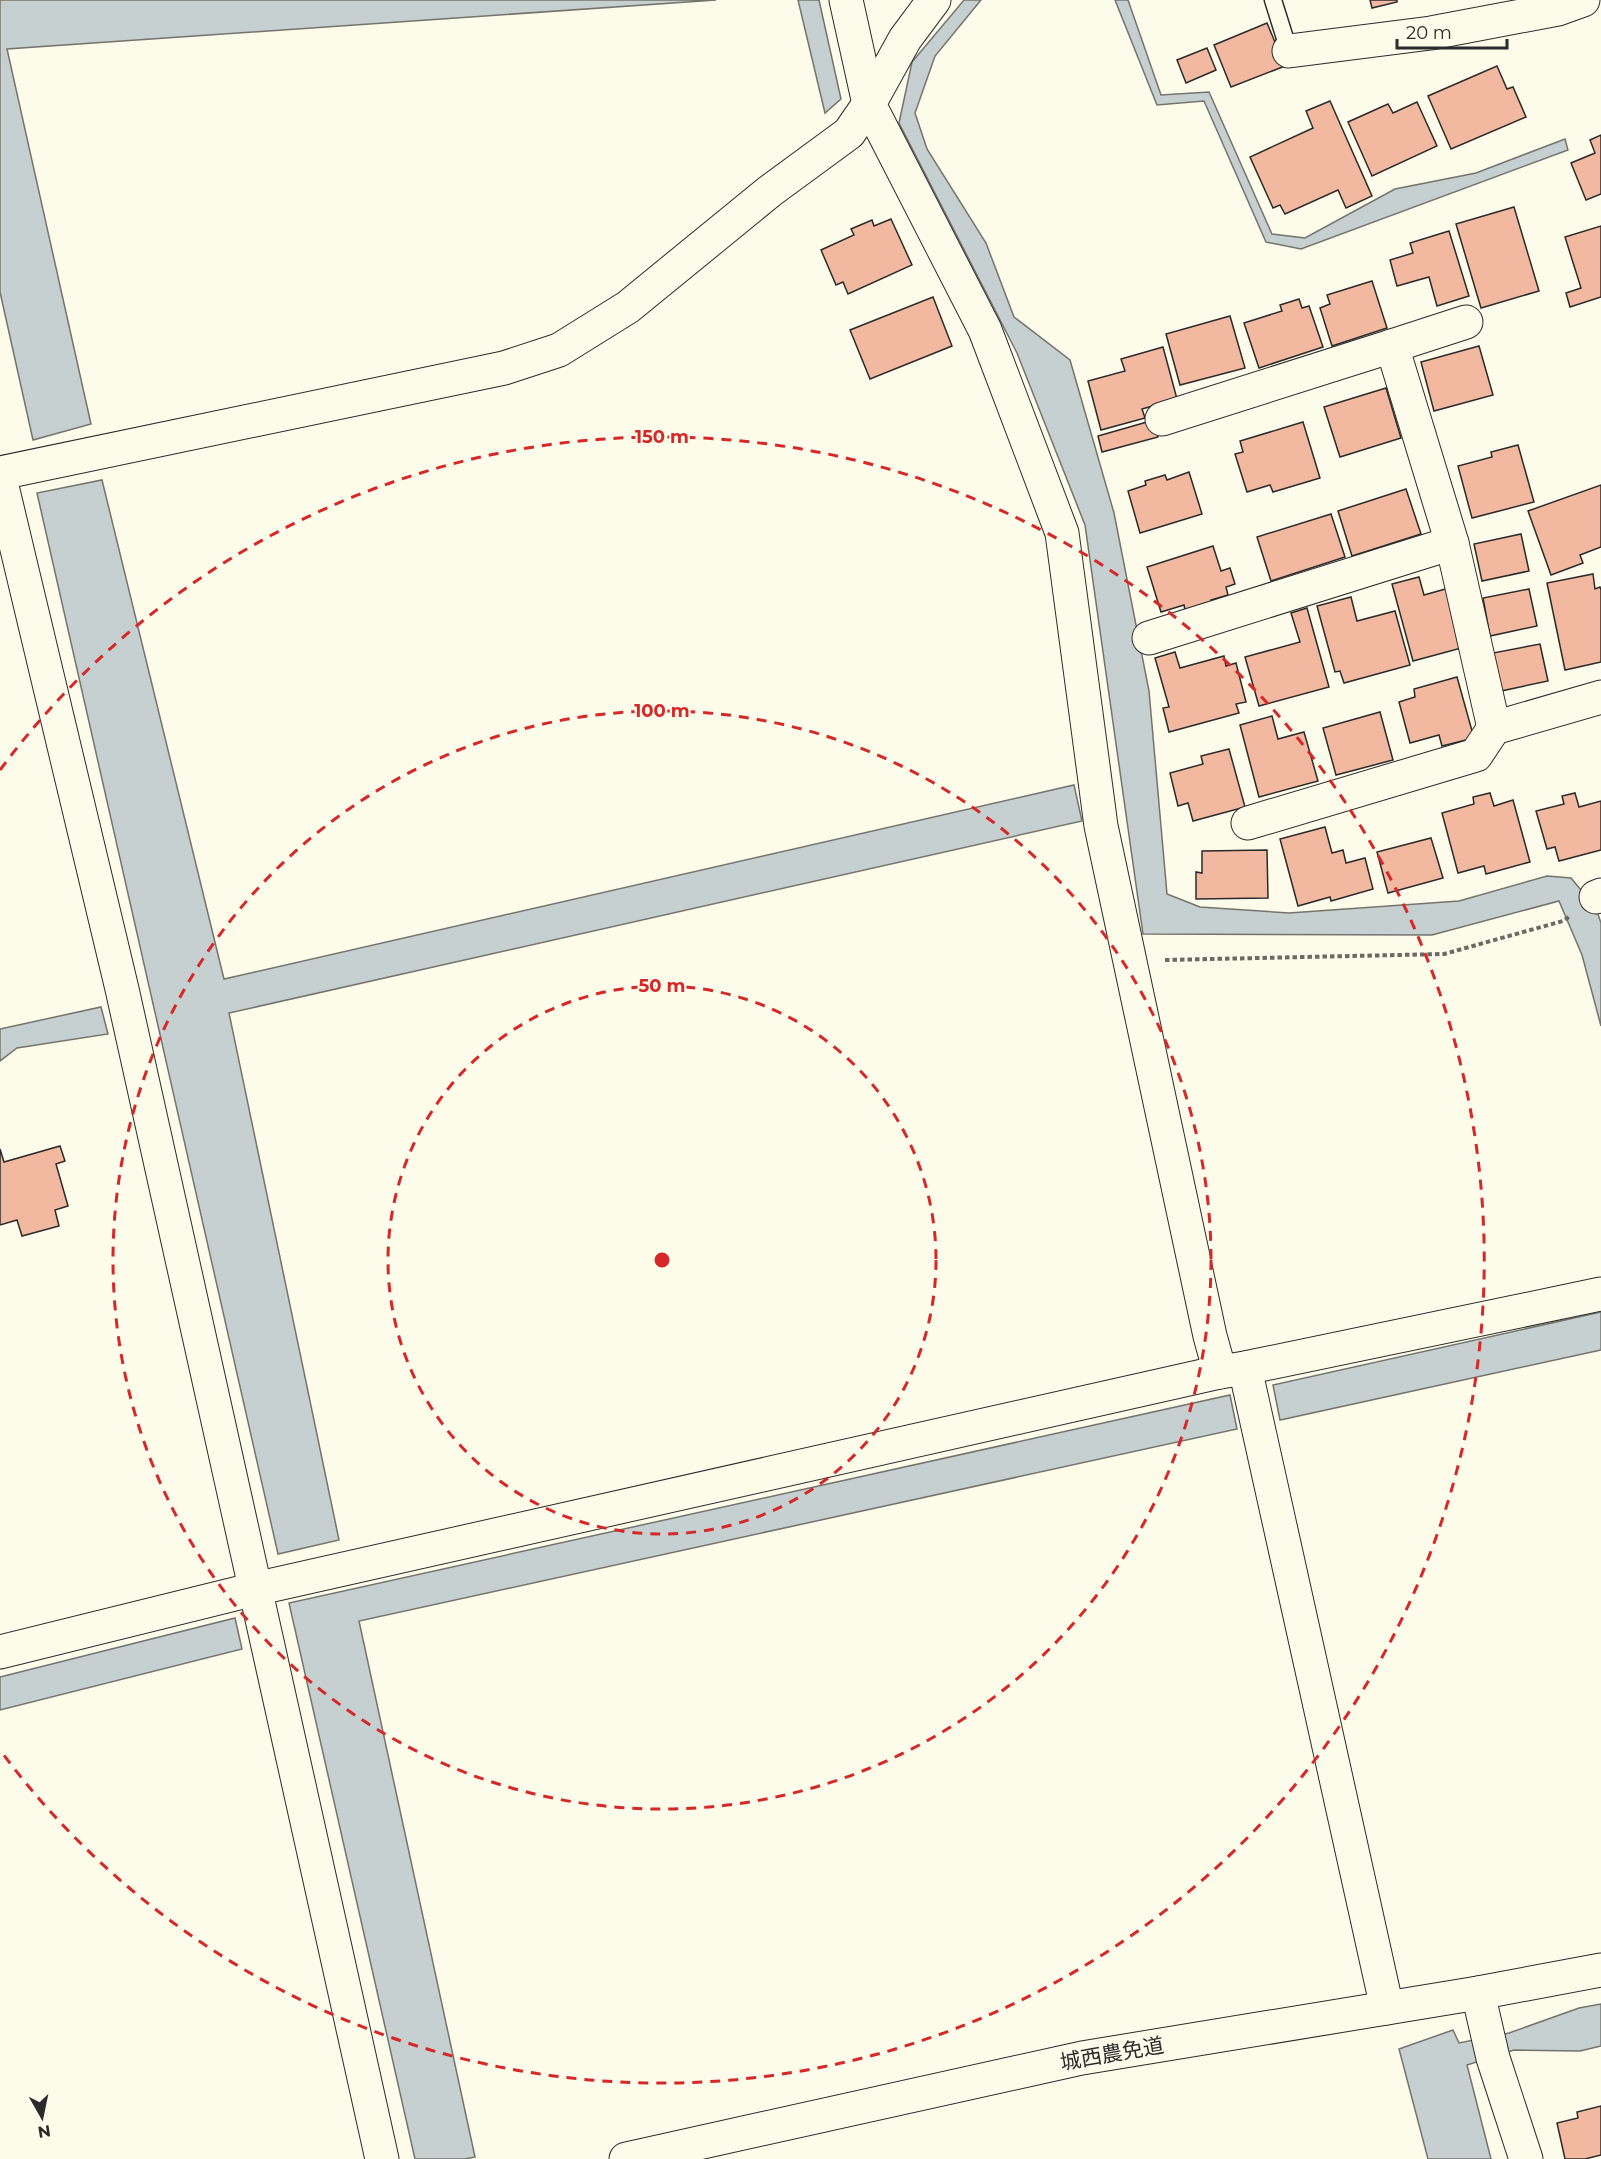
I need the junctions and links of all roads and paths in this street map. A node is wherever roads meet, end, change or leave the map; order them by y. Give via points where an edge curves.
1 (846, 0) edge
2 (934, 0) edge
3 (1273, 0) edge
4 (1583, 0) edge
5 (1289, 51) joint
6 (868, 104) junction
7 (1466, 322) dead end
8 (1392, 345) junction
9 (1162, 419) dead end
10 (0, 473) edge
11 (0, 478) edge
12 (1452, 543) junction
13 (1149, 638) dead end
14 (1601, 697) edge
15 (1494, 728) junction
16 (1248, 823) dead end
17 (1563, 921) dead end
18 (1128, 961) junction
19 (1601, 1294) edge
20 (1233, 1370) junction
21 (255, 1589) junction
22 (0, 1652) edge
23 (1601, 1970) edge
24 (1478, 1993) junction
25 (1387, 2008) junction
26 (381, 2159) edge
27 (626, 2159) edge
28 (1526, 2159) edge

1 - 6 street
2 - 6 street via 905,39
3 - 5 lane
4 - 5 street via 1558,9 1431,33
6 - 10 street via 849,133 770,191 628,308 558,350 504,368
6 - 18 street via 985,330 1062,533 1101,826
7 - 8 street
8 - 9 street
8 - 12 street
11 - 21 street via 122,989
12 - 13 street
12 - 15 street
14 - 15 street
15 - 16 street via 1476,755
17 - 18 path via 1444,954
18 - 20 street via 1210,1336
19 - 20 street
20 - 21 street
20 - 25 street
21 - 22 street
21 - 26 street
23 - 24 street, 城西農免道
24 - 25 street, 城西農免道
24 - 28 street via 1489,2043
25 - 27 street, 城西農免道 via 1082,2058

